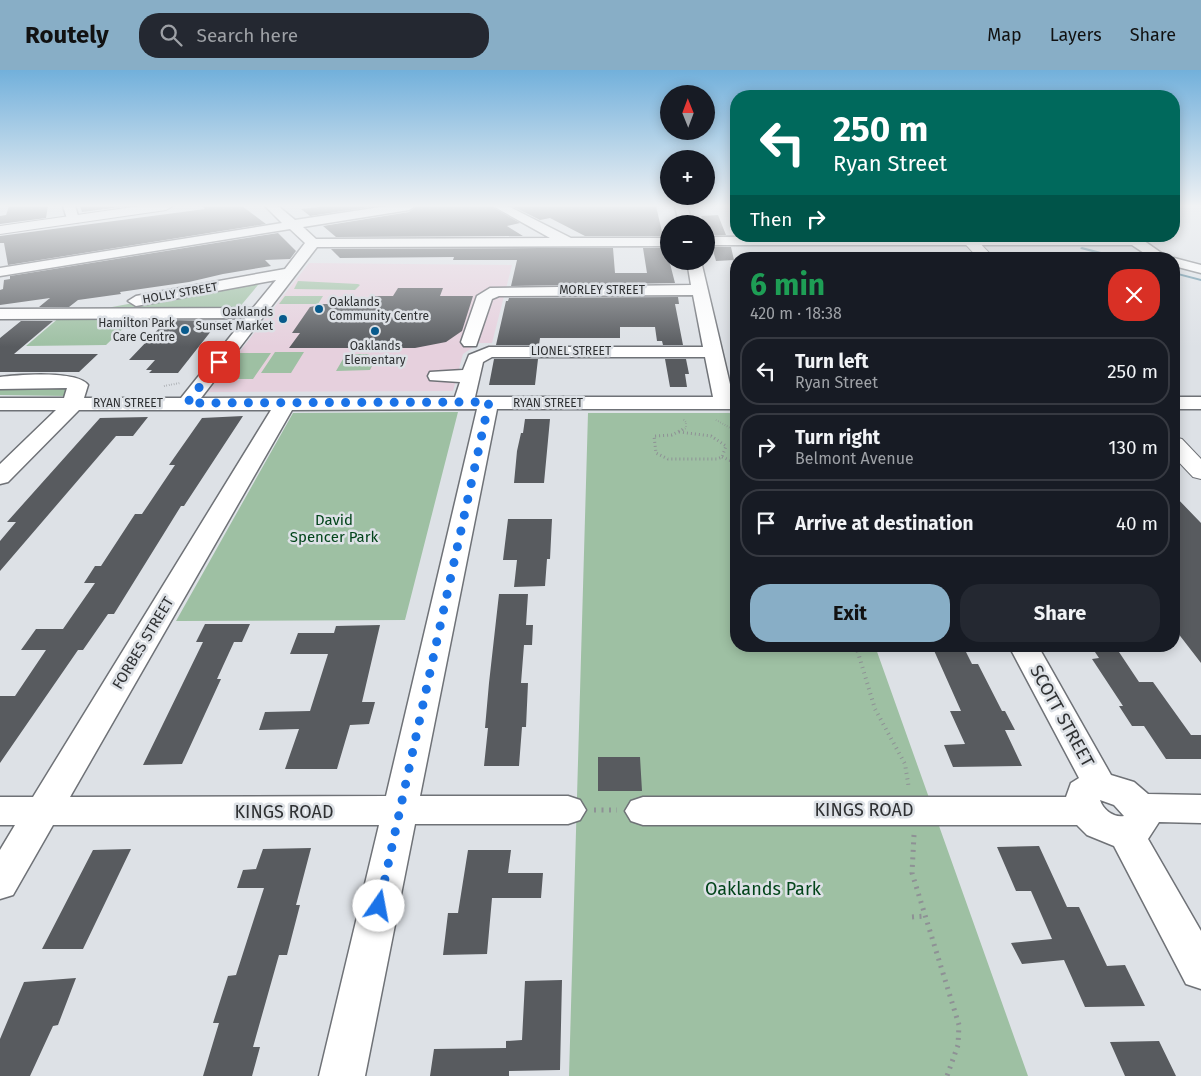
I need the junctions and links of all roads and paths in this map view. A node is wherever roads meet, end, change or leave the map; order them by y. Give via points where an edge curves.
1 (116, 253) edge
2 (305, 253) edge
3 (1180, 264) edge
4 (1201, 269) edge
5 (695, 270) edge
6 (0, 272) edge
7 (288, 274) junction
8 (698, 290) junction
9 (72, 313) junction
10 (257, 313) junction
11 (0, 314) edge
12 (470, 342) dead end
13 (713, 352) junction
14 (210, 375) junction
15 (437, 376) dead end
16 (470, 376) junction
17 (0, 383) edge
18 (162, 387) dead end
19 (286, 402) junction
20 (476, 402) junction
21 (676, 402) junction
22 (73, 403) junction
23 (187, 403) junction
24 (730, 403) edge
25 (1180, 403) edge
26 (1201, 403) edge
27 (0, 404) edge
28 (680, 432) junction
29 (1180, 450) edge
30 (722, 457) junction
31 (730, 461) edge
32 (1201, 472) edge
33 (0, 477) edge
34 (858, 652) edge
35 (1026, 652) edge
36 (1092, 798) junction
37 (910, 809) junction
38 (1201, 809) edge
39 (568, 810) joint
40 (0, 811) edge
41 (643, 811) joint
42 (43, 812) junction
43 (400, 812) junction
44 (1132, 819) junction
45 (0, 884) edge
46 (926, 916) junction
47 (912, 917) dead end
48 (1201, 970) edge
49 (342, 1076) edge
50 (946, 1076) edge

1 - 6 street
2 - 7 street
3 - 4 street
5 - 8 street
7 - 9 street, HOLLY STREET
7 - 10 street
8 - 12 street, MORLEY STREET via 491,292 485,296
8 - 13 street
9 - 10 street
9 - 11 street
10 - 14 street
13 - 16 street, LIONEL STREET via 493,351 475,359
13 - 24 street
14 - 18 path
14 - 23 street
15 - 16 street
16 - 20 street, LIONEL STREET
17 - 22 street via 74,382 78,390
19 - 20 street, RYAN STREET
19 - 23 street, RYAN STREET
19 - 42 street, FORBES STREET
20 - 21 street, RYAN STREET
20 - 43 street, LIONEL STREET
21 - 24 street, RYAN STREET
21 - 28 path via 678,414 686,422 686,428
22 - 23 street, RYAN STREET
22 - 27 street, RYAN STREET
22 - 33 street
25 - 26 street
28 - 30 path via 711,436 726,446
28 - 30 path via 654,436 656,453 668,459
29 - 32 main road
30 - 31 path
34 - 37 path via 876,711 908,769
35 - 36 street, SCOTT STREET
36 - 37 street, KINGS ROAD
36 - 44 street, KINGS ROAD via 1122,792
37 - 41 street, KINGS ROAD
37 - 46 path via 915,844 910,860
38 - 44 street
39 - 41 path
39 - 43 street, KINGS ROAD
40 - 42 street, KINGS ROAD
42 - 43 street, KINGS ROAD
42 - 45 street, FORBES STREET
43 - 49 street, LIONEL STREET
44 - 48 street
46 - 47 path
46 - 50 path via 959,1025 958,1045

